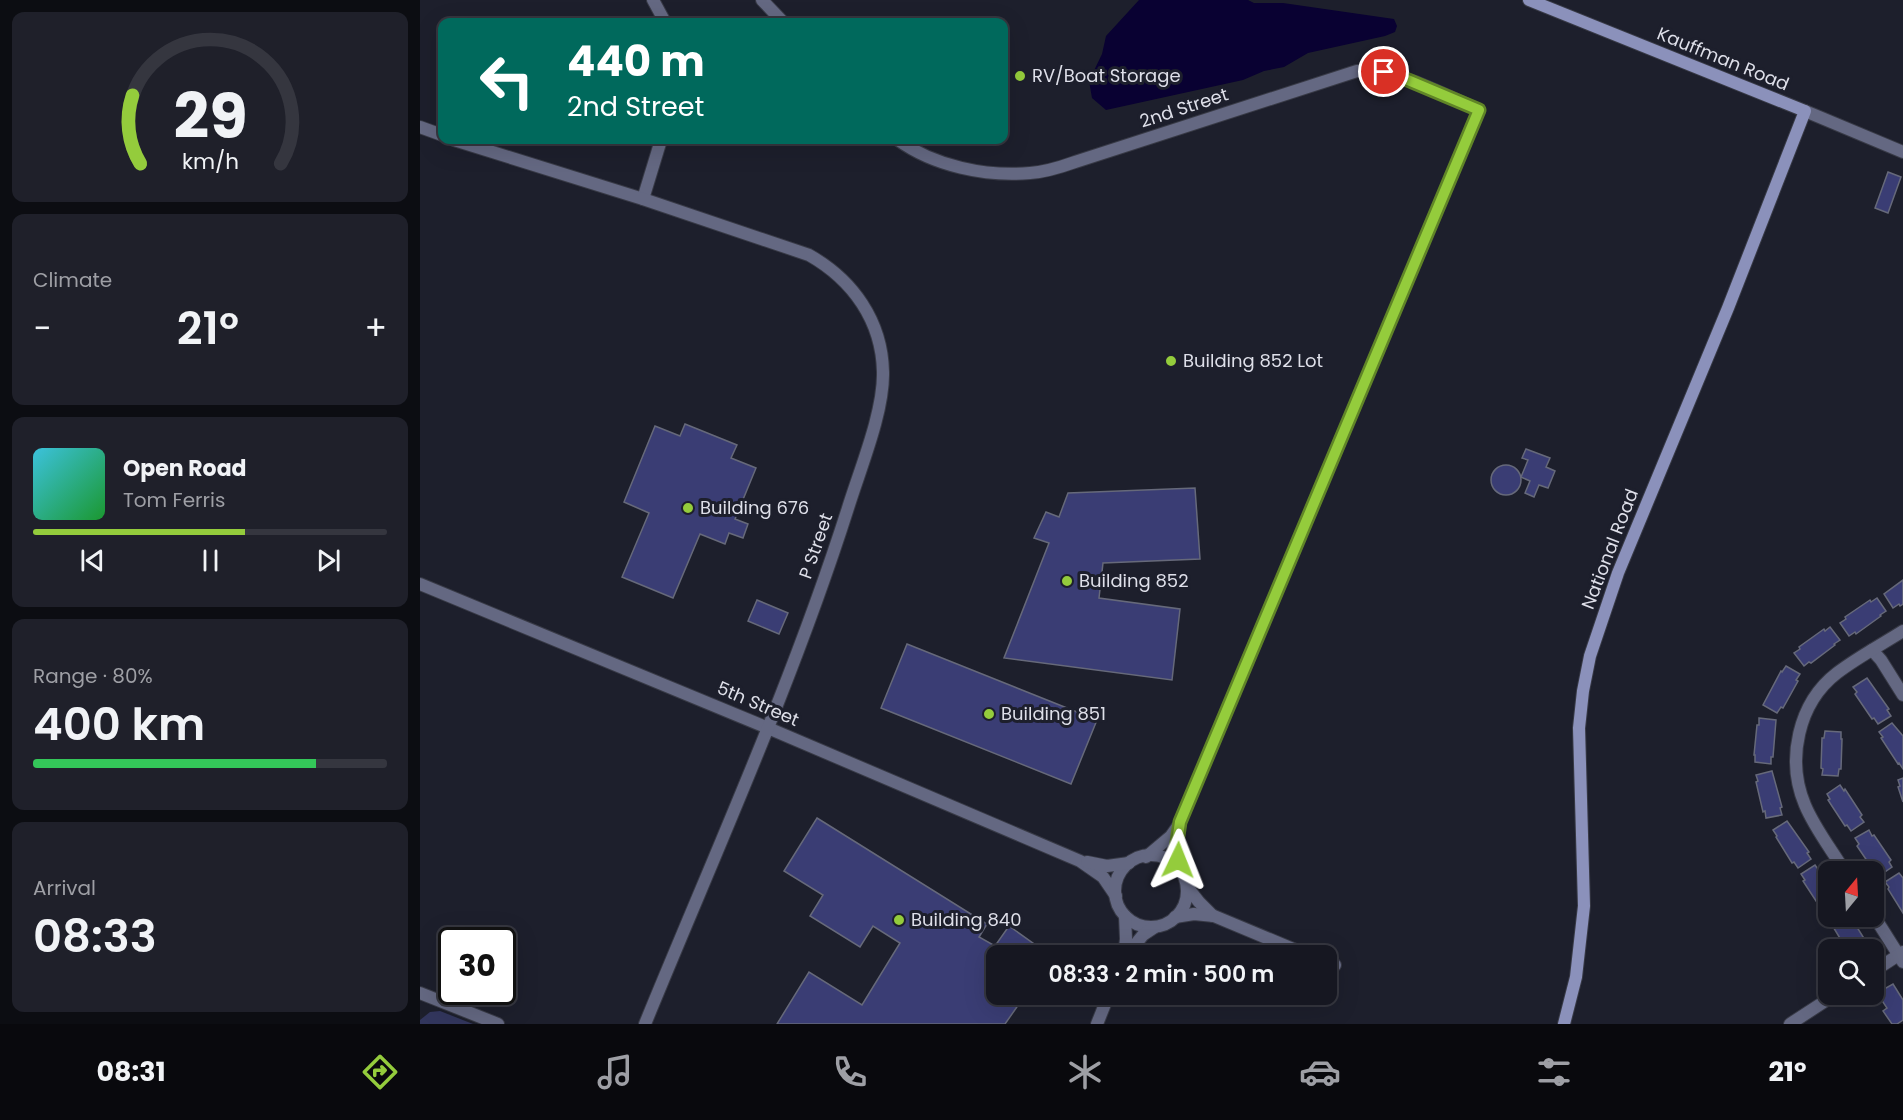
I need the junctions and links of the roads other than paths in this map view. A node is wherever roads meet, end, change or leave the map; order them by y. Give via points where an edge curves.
1 (652, 0) edge
2 (762, 0) edge
3 (1529, 0) edge
4 (663, 18) edge
5 (779, 18) edge
6 (1805, 111) junction
7 (420, 127) edge
8 (438, 134) edge
9 (467, 144) edge
10 (660, 144) edge
11 (905, 144) edge
12 (1903, 152) edge
13 (643, 199) junction
14 (420, 584) edge
15 (1903, 631) edge
16 (1872, 650) junction
17 (1903, 695) edge
18 (768, 728) junction
19 (1180, 822) junction
20 (1146, 857) junction
21 (1080, 861) junction
22 (1838, 861) edge
23 (1130, 863) junction
24 (1181, 871) junction
25 (1188, 888) junction
26 (1116, 897) junction
27 (1125, 916) junction
28 (1214, 916) junction
29 (1175, 917) junction
30 (1155, 927) junction
31 (1882, 927) edge
32 (1126, 945) edge
33 (1134, 945) edge
34 (1284, 945) edge
35 (1902, 956) edge
36 (1884, 966) edge
37 (421, 997) edge
38 (1105, 1005) edge
39 (1819, 1005) edge
40 (498, 1024) edge
41 (645, 1024) edge
42 (1097, 1024) edge
43 (1564, 1024) edge
44 (1790, 1024) edge

1 - 4 street
2 - 5 street
3 - 6 main road, Kauffman Road
6 - 12 street, Kauffman Road
6 - 43 main road, National Road via 1618,573 1590,656 1579,728 1584,906 1576,977
7 - 8 street
9 - 13 street, P Street
10 - 13 street
11 - 19 street, 2nd Street via 940,161 967,168 1030,173 1050,170 1369,70 1403,78 1479,110
13 - 18 street, P Street via 797,249 821,261 856,295 880,344 883,386 877,417 838,540
14 - 18 street, 5th Street
15 - 16 street
16 - 17 street
16 - 22 street via 1824,686 1805,715 1796,750 1804,803
18 - 21 street, 5th Street
18 - 41 street, P Street
19 - 20 street via 1171,836
19 - 24 street via 1176,849
20 - 23 street
20 - 24 street via 1161,857
21 - 23 street, 5th Street via 1107,866
21 - 26 street, 5th Street via 1103,877
23 - 26 street via 1116,880
24 - 25 street
25 - 28 street
25 - 29 street via 1185,905
26 - 27 street
27 - 30 street via 1139,925
27 - 32 street
28 - 29 street
28 - 34 street
29 - 30 street
30 - 33 street
31 - 35 street
35 - 36 street
37 - 40 street
38 - 42 street
39 - 44 street

